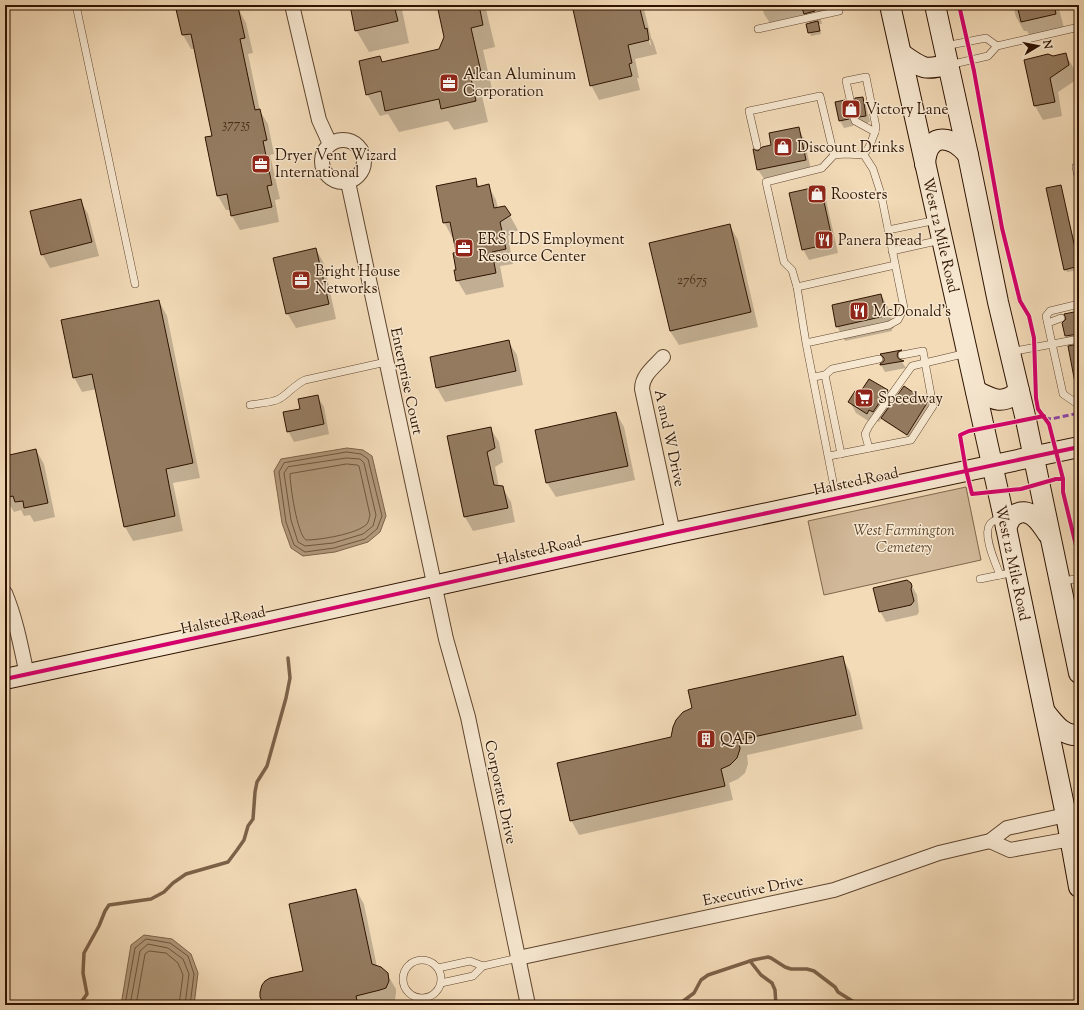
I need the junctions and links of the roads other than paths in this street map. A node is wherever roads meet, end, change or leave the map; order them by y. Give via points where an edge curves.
1 (76, 5) edge
2 (292, 5) edge
3 (890, 5) edge
4 (935, 5) edge
5 (839, 11) dead end
6 (1079, 27) edge
7 (758, 29) dead end
8 (997, 46) junction
9 (903, 56) junction
10 (946, 56) junction
11 (850, 99) dead end
12 (854, 118) dead end
13 (875, 132) junction
14 (330, 144) junction
15 (757, 146) dead end
16 (834, 155) junction
17 (864, 155) junction
18 (968, 155) junction
19 (925, 164) junction
20 (1076, 167) dead end
21 (1079, 181) edge
22 (348, 182) junction
23 (937, 220) junction
24 (888, 230) junction
25 (942, 240) junction
26 (892, 250) junction
27 (895, 265) junction
28 (135, 284) dead end
29 (797, 288) junction
30 (1079, 304) edge
31 (1062, 318) dead end
32 (1048, 323) junction
33 (1079, 340) edge
34 (806, 343) junction
35 (1052, 345) junction
36 (1010, 352) junction
37 (967, 353) junction
38 (902, 355) dead end
39 (663, 357) dead end
40 (879, 360) dead end
41 (386, 362) junction
42 (925, 362) junction
43 (825, 375) junction
44 (813, 377) junction
45 (976, 391) junction
46 (1019, 391) junction
47 (250, 405) dead end
48 (1079, 405) edge
49 (1079, 447) edge
50 (869, 448) junction
51 (841, 454) junction
52 (829, 456) junction
53 (1033, 456) junction
54 (991, 465) junction
55 (836, 498) junction
56 (1004, 522) junction
57 (673, 532) junction
58 (1051, 539) junction
59 (1007, 574) junction
60 (980, 579) dead end
61 (1070, 580) edge
62 (434, 586) junction
63 (5, 593) edge
64 (1079, 673) edge
65 (27, 675) junction
66 (5, 679) edge
67 (1044, 712) junction
68 (1079, 735) edge
69 (1066, 815) junction
70 (1070, 838) junction
71 (990, 841) junction
72 (1079, 887) edge
73 (518, 958) junction
74 (483, 966) junction
75 (438, 968) junction
76 (440, 983) junction
77 (528, 1005) edge

1 - 28 lane
2 - 14 street via 319,120
3 - 9 main road, West 12 Mile Road
4 - 10 main road
5 - 7 lane
6 - 8 lane
8 - 10 lane via 988,56
8 - 10 lane via 986,38
9 - 10 main road via 919,66 930,69
9 - 19 main road, West 12 Mile Road
10 - 18 main road
11 - 13 lane via 846,81 866,77
12 - 13 lane
13 - 17 lane
14 - 22 street via 324,150 322,166 332,179
14 - 22 street via 346,140 360,149 363,164 355,178
15 - 16 lane via 749,110 820,96
16 - 17 lane
16 - 29 lane via 822,168 766,182 784,262 792,270
17 - 24 lane via 873,169 881,194
18 - 19 main road via 954,143 941,140 929,146
18 - 36 main road
19 - 23 main road, West 12 Mile Road
20 - 21 lane
22 - 41 street, Enterprise Court
23 - 24 lane
23 - 25 main road, West 12 Mile Road
24 - 26 lane
25 - 26 lane
25 - 37 main road, West 12 Mile Road
26 - 27 lane
27 - 29 lane
27 - 34 lane via 904,308 898,320 889,325
29 - 34 lane
30 - 32 lane via 1050,311 1046,316
31 - 32 lane
32 - 35 lane
33 - 35 lane
34 - 44 lane
35 - 36 lane
35 - 48 lane via 1063,394
36 - 46 main road
37 - 42 lane
37 - 45 main road, West 12 Mile Road
38 - 42 lane via 923,351
39 - 57 street, A and W Drive via 644,378 642,388
40 - 43 lane via 832,369
41 - 47 lane via 305,380 277,400
41 - 62 street, Enterprise Court
42 - 50 lane via 912,366 869,426 865,434
42 - 50 lane via 933,406 911,440
43 - 44 lane
43 - 51 lane
44 - 52 lane
45 - 46 main road via 1002,400 1012,397
45 - 54 main road, West 12 Mile Road
46 - 53 main road
49 - 53 main road, Halsted Road
50 - 51 lane
51 - 52 lane
52 - 55 lane
53 - 54 main road, Halsted Road
53 - 58 main road
54 - 55 main road, Halsted Road
54 - 56 main road, West 12 Mile Road
55 - 57 main road, Halsted Road
56 - 58 main road via 1023,512 1032,514 1040,521
56 - 59 main road, West 12 Mile Road
57 - 62 main road, Halsted Road
58 - 61 main road
59 - 60 lane
59 - 67 main road, West 12 Mile Road
61 - 64 main road
62 - 65 main road, Halsted Road
62 - 73 street, Corporate Drive via 468,718
63 - 65 street
65 - 66 main road, Halsted Road
67 - 68 main road via 1058,728 1069,734
67 - 69 main road, West 12 Mile Road
69 - 70 main road, West 12 Mile Road
69 - 71 street, Executive Drive via 1007,828
70 - 71 street via 1010,850
70 - 72 main road, West 12 Mile Road
71 - 73 street, Executive Drive via 938,853 834,890
73 - 74 lane
73 - 77 street, Corporate Drive
74 - 75 lane via 470,960
74 - 76 lane via 473,976
75 - 76 lane via 441,975
75 - 76 lane via 426,960 411,962 403,974 403,982 411,994 425,998 438,990

